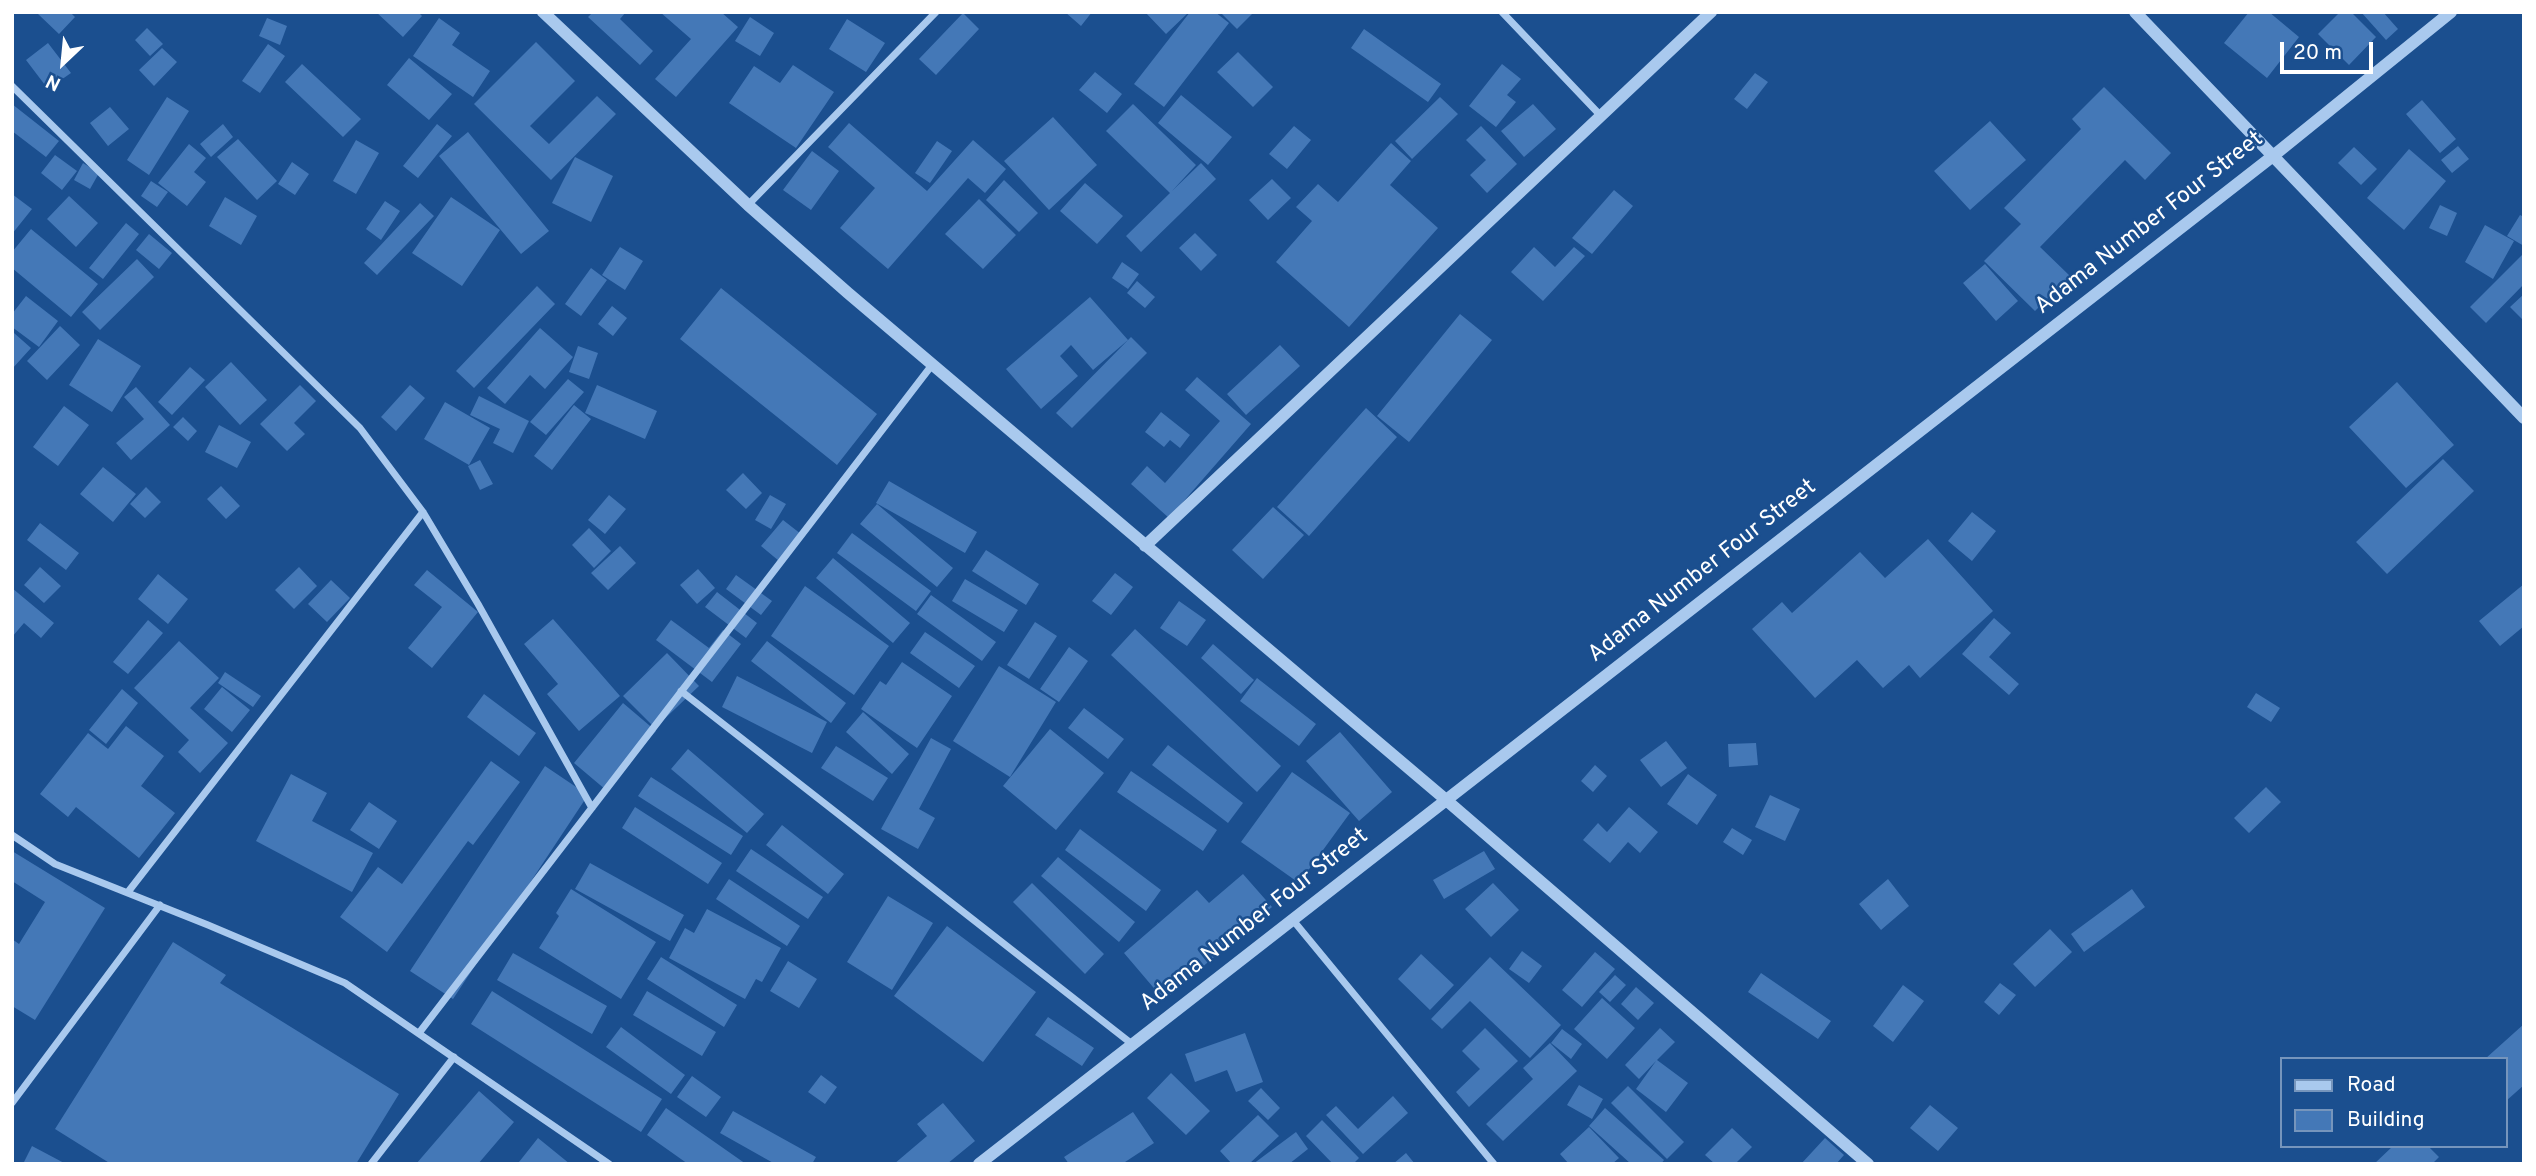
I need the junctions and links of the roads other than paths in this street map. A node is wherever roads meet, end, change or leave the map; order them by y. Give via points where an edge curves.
1 (542, 12) edge
2 (936, 12) edge
3 (1502, 12) edge
4 (1711, 12) edge
5 (2135, 12) edge
6 (2451, 12) edge
7 (12, 86) edge
8 (1601, 116) junction
9 (2273, 156) junction
10 (748, 205) junction
11 (932, 365) junction
12 (2524, 418) edge
13 (423, 512) junction
14 (1145, 546) junction
15 (681, 691) junction
16 (1446, 799) junction
17 (592, 808) junction
18 (12, 835) edge
19 (128, 892) junction
20 (160, 905) junction
21 (1292, 919) junction
22 (419, 1033) junction
23 (1132, 1044) junction
24 (454, 1057) junction
25 (12, 1103) edge
26 (371, 1164) edge
27 (609, 1164) edge
28 (979, 1164) edge
29 (1494, 1164) edge
30 (1868, 1164) edge

1 - 10 street
2 - 10 street
3 - 8 street
4 - 8 street
5 - 9 street
6 - 9 street, Adama Number Four Street
7 - 13 street via 360,428
8 - 14 street
9 - 12 street
9 - 16 street, Adama Number Four Street
10 - 11 street
11 - 14 street
11 - 15 street
13 - 17 street
13 - 19 street
14 - 16 street
15 - 17 street
15 - 23 street
16 - 21 street, Adama Number Four Street
16 - 30 street
17 - 22 street
18 - 19 street via 55,864
19 - 20 street
20 - 22 street via 345,983
20 - 25 street
21 - 23 street, Adama Number Four Street
21 - 29 street
22 - 24 street
23 - 28 street, Adama Number Four Street
24 - 26 street
24 - 27 street

